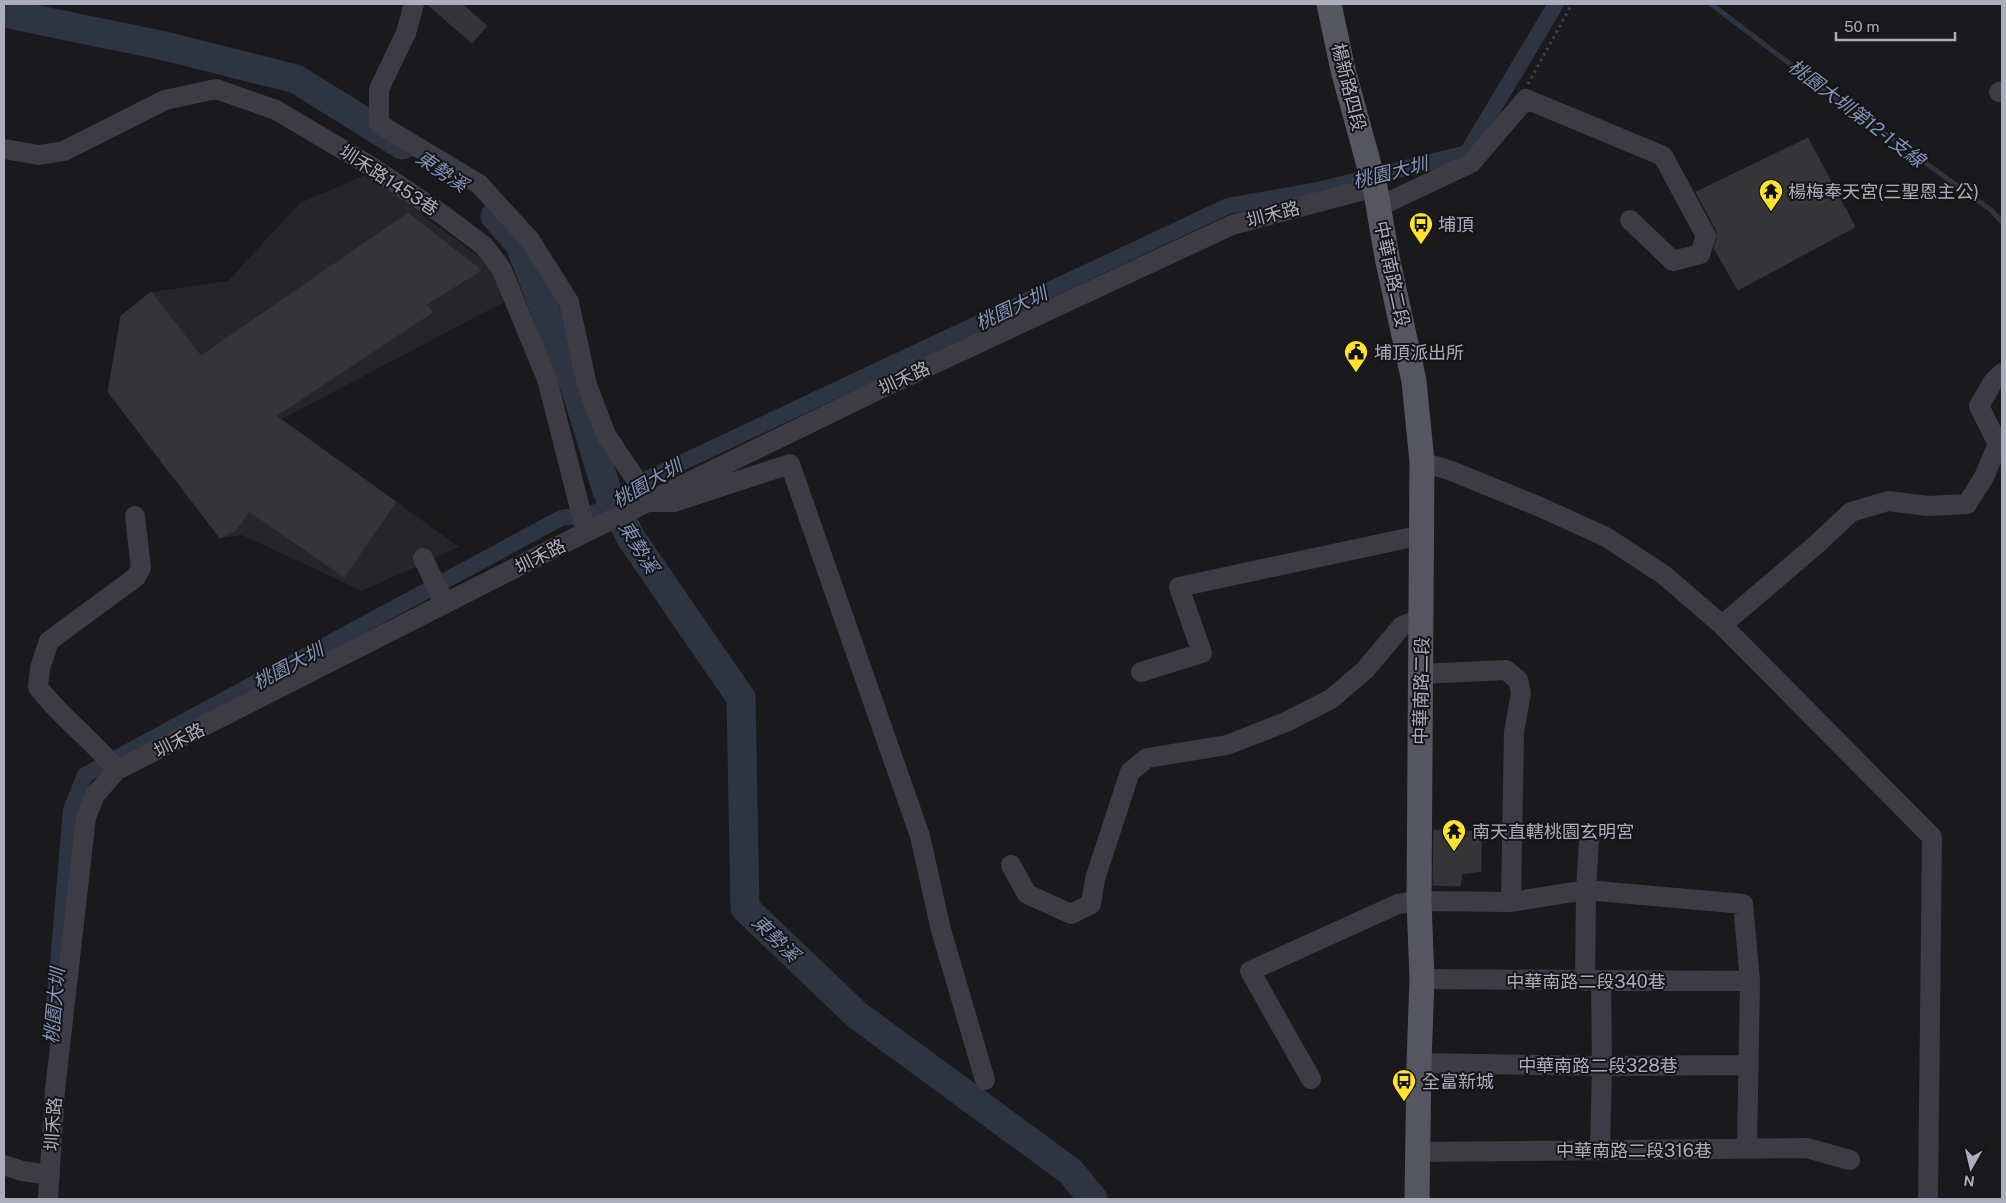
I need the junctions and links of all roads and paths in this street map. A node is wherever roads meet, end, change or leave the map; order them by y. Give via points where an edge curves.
1 (414, 4) edge
2 (1329, 4) edge
3 (1572, 4) edge
4 (1526, 99) junction
5 (4, 149) edge
6 (1374, 188) junction
7 (1630, 220) dead end
8 (2002, 373) edge
9 (1422, 462) junction
10 (647, 500) junction
11 (135, 516) dead end
12 (589, 528) junction
13 (1422, 535) junction
14 (424, 558) dead end
15 (445, 604) junction
16 (1422, 618) junction
17 (1722, 625) junction
18 (1141, 672) dead end
19 (1421, 674) junction
20 (117, 770) junction
21 (1589, 841) dead end
22 (1011, 865) dead end
23 (1586, 890) junction
24 (1418, 901) junction
25 (1511, 902) junction
26 (1422, 980) junction
27 (1593, 981) junction
28 (1750, 981) junction
29 (1419, 1063) junction
30 (1748, 1065) junction
31 (1602, 1066) junction
32 (1311, 1079) dead end
33 (985, 1080) dead end
34 (1747, 1149) junction
35 (1600, 1150) junction
36 (1417, 1152) junction
37 (1850, 1160) dead end
38 (29, 1171) edge
39 (48, 1199) edge
40 (1417, 1199) edge
41 (1928, 1199) edge

1 - 10 street via 406,33 379,89 379,124 479,184 530,240 568,302 587,385 606,435
2 - 6 main road, 楊新路四段
3 - 4 path via 1526,86
4 - 6 street, 圳禾路 via 1471,163
4 - 7 street via 1663,156 1706,236 1700,254 1673,261
5 - 12 street, 圳禾路1453巷 via 39,155 64,151 165,100 216,89 276,110 372,167 464,230 484,246 501,268 547,379 579,505
6 - 9 main road, 中華南路二段 via 1414,380
6 - 10 street, 圳禾路 via 1232,225
8 - 17 street via 1979,406 1998,444 1984,477 1967,504 1928,506 1888,501 1851,512
9 - 13 main road, 中華南路二段
9 - 17 street via 1540,507 1606,537 1664,575
10 - 12 street, 圳禾路
10 - 33 street via 674,502 790,464 920,836 941,930
11 - 20 street via 141,568 136,576 49,642 40,668 38,687 52,706
12 - 15 street, 圳禾路
13 - 16 main road, 中華南路二段
13 - 18 street via 1179,587 1202,653
14 - 15 street
15 - 20 street, 圳禾路
16 - 19 main road, 中華南路二段
16 - 22 street via 1402,626 1365,670 1324,703 1227,746 1147,758 1130,772 1095,879 1091,904 1071,914 1027,894
17 - 41 street via 1932,837
19 - 24 main road, 中華南路二段
19 - 25 street via 1506,670 1518,680 1521,693 1514,732
20 - 38 street, 圳禾路 via 94,794 86,817 55,1090
21 - 23 street
23 - 25 street
23 - 27 street
23 - 28 street via 1743,904
24 - 25 street
24 - 26 main road, 中華南路二段
24 - 32 street via 1398,904 1250,971
26 - 27 street, 中華南路二段340巷
26 - 29 main road, 中華南路二段
27 - 28 street, 中華南路二段340巷
27 - 31 street
28 - 30 street
29 - 31 street, 中華南路二段328巷
29 - 36 main road, 中華南路二段
30 - 31 street, 中華南路二段328巷
30 - 34 street
31 - 35 street
34 - 35 street, 中華南路二段316巷
34 - 37 street, 中華南路二段316巷 via 1807,1148
35 - 36 street, 中華南路二段316巷
36 - 40 main road, 中華南路二段
38 - 39 street, 圳禾路

